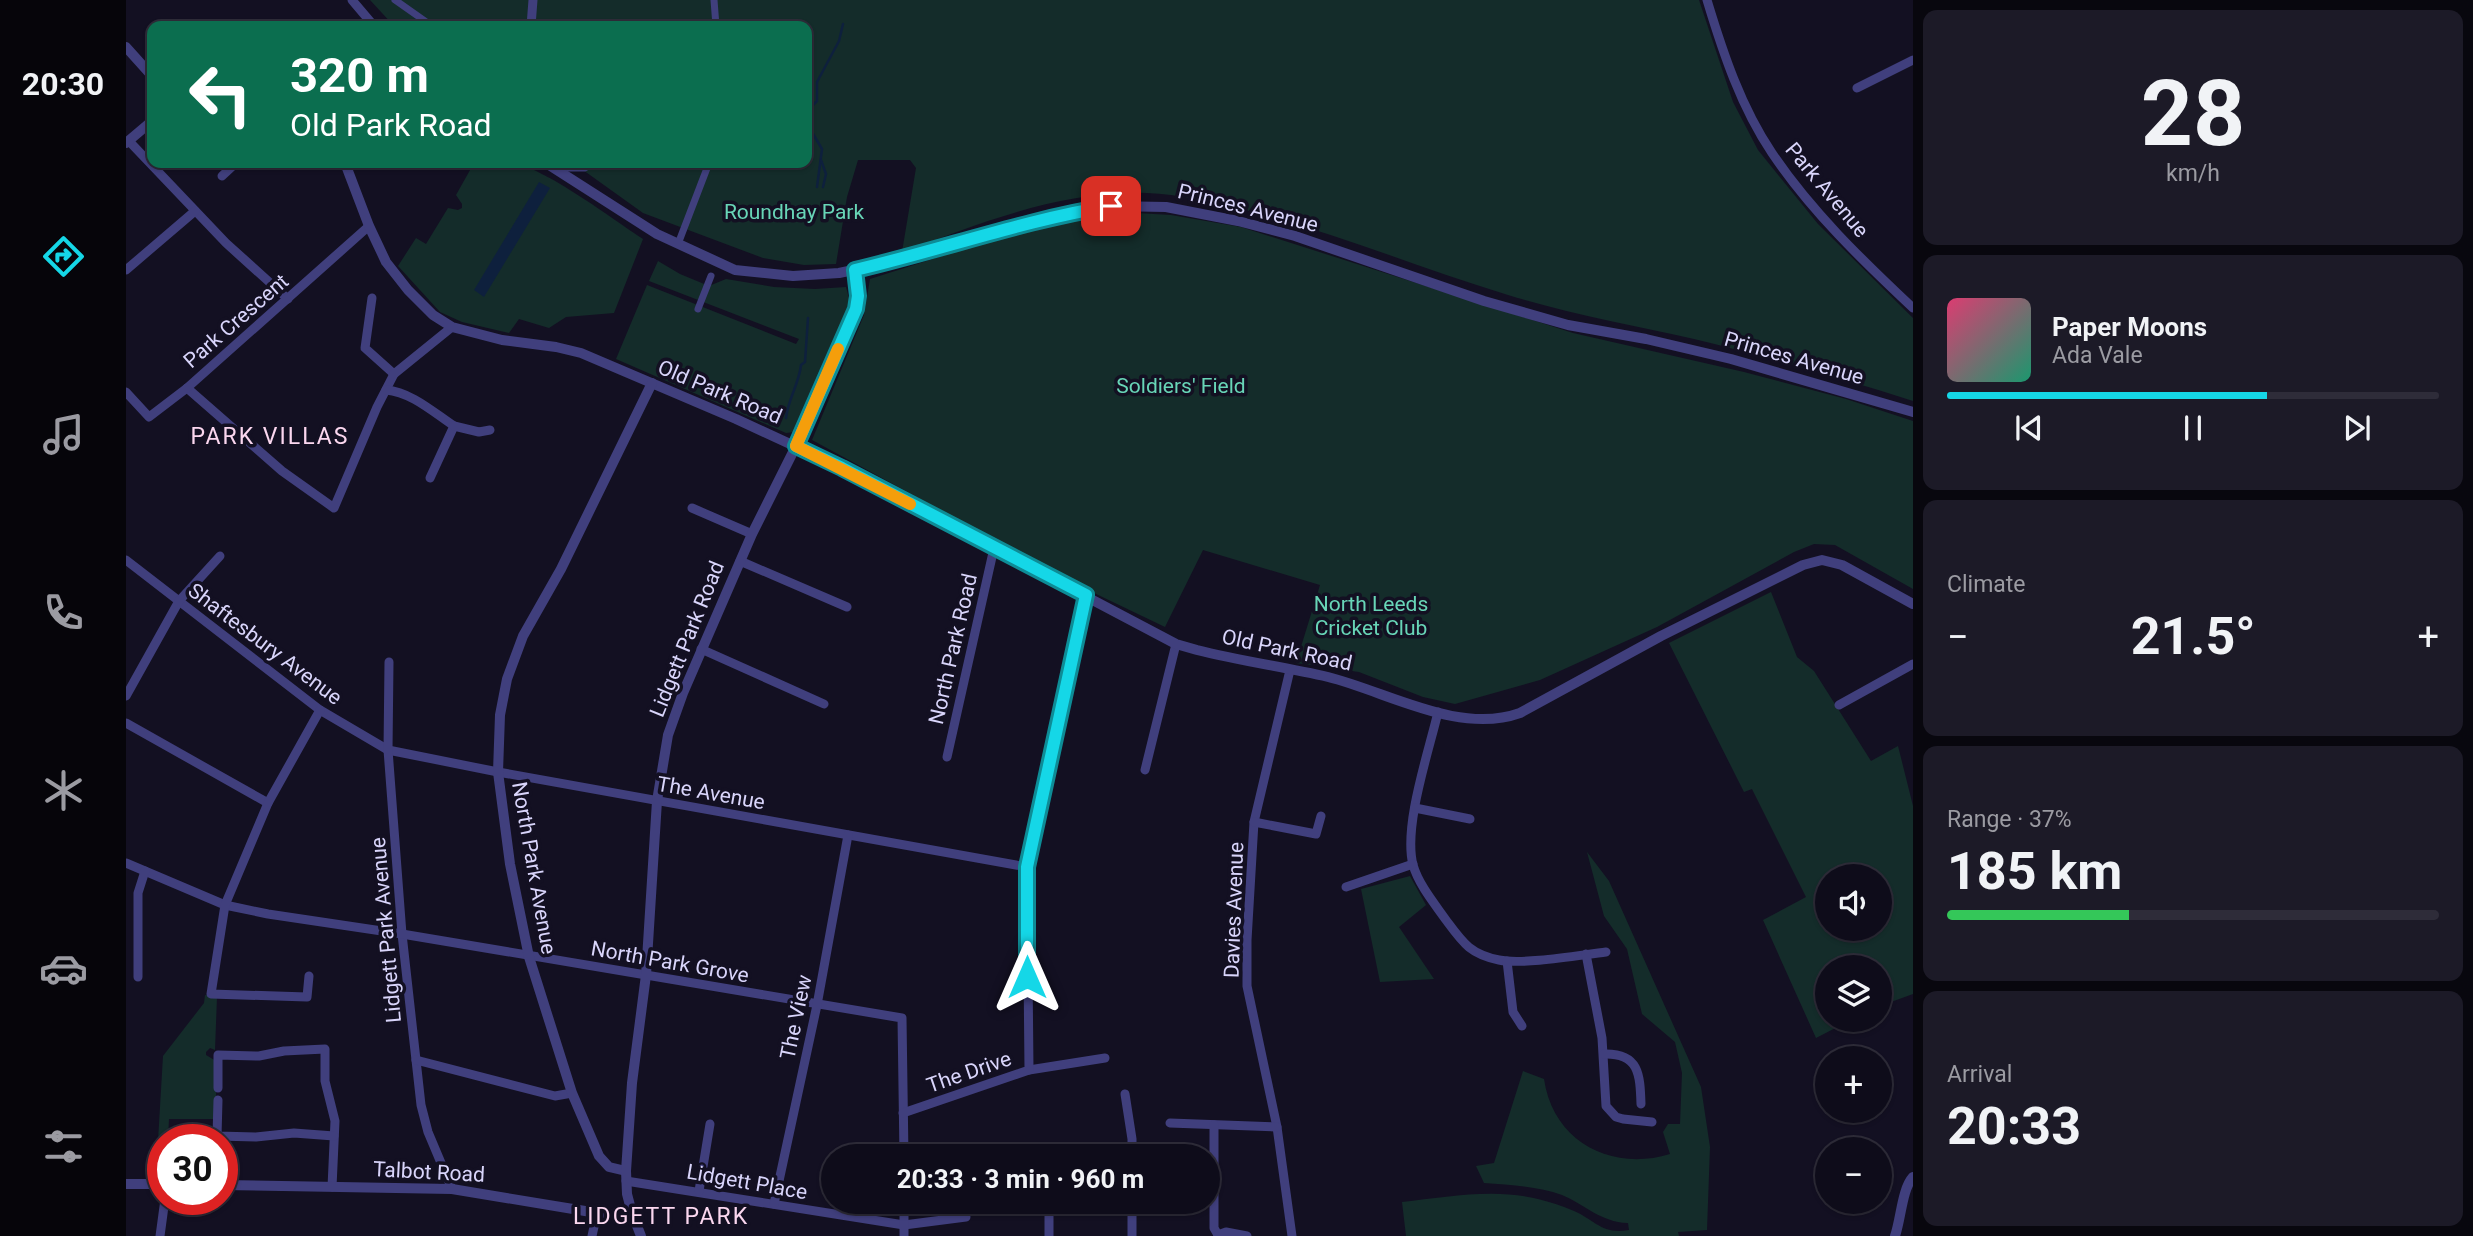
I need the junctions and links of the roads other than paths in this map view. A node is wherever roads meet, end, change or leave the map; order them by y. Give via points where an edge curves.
1 (352, 0) edge
2 (395, 0) edge
3 (533, 0) edge
4 (714, 0) edge
5 (1707, 0) edge
6 (370, 21) edge
7 (425, 21) edge
8 (531, 21) edge
9 (716, 21) edge
10 (126, 47) edge
11 (1913, 60) edge
12 (147, 70) edge
13 (1857, 89) dead end
14 (147, 125) edge
15 (127, 142) edge
16 (147, 162) edge
17 (153, 168) edge
18 (231, 168) edge
19 (347, 168) edge
20 (554, 168) edge
21 (568, 168) dead end
22 (586, 168) edge
23 (707, 168) edge
24 (222, 176) dead end
25 (195, 211) junction
26 (369, 226) junction
27 (678, 244) junction
28 (126, 270) edge
29 (855, 270) junction
30 (711, 276) dead end
31 (372, 298) dead end
32 (288, 299) junction
33 (1913, 308) edge
34 (698, 309) dead end
35 (452, 327) junction
36 (394, 374) junction
37 (652, 383) junction
38 (187, 388) junction
39 (386, 390) junction
40 (126, 392) edge
41 (1913, 412) edge
42 (454, 425) junction
43 (490, 430) dead end
44 (796, 446) junction
45 (430, 478) dead end
46 (692, 508) dead end
47 (751, 534) junction
48 (994, 548) junction
49 (220, 556) dead end
50 (126, 560) edge
51 (740, 561) junction
52 (1086, 595) junction
53 (179, 601) junction
54 (1913, 604) edge
55 (847, 607) dead end
56 (1176, 644) junction
57 (701, 649) junction
58 (389, 662) dead end
59 (1913, 664) edge
60 (1290, 670) junction
61 (126, 696) edge
62 (824, 704) dead end
63 (1839, 705) dead end
64 (320, 710) junction
65 (1438, 712) junction
66 (126, 723) edge
67 (388, 750) junction
68 (947, 757) dead end
69 (1144, 770) dead end
70 (498, 772) junction
71 (657, 801) junction
72 (268, 803) junction
73 (1415, 808) junction
74 (1321, 816) dead end
75 (1470, 819) dead end
76 (1254, 822) junction
77 (848, 835) junction
78 (126, 863) edge
79 (1413, 864) junction
80 (1027, 867) junction
81 (145, 871) junction
82 (1346, 887) dead end
83 (225, 905) junction
84 (402, 934) junction
85 (1606, 952) dead end
86 (1586, 954) junction
87 (529, 957) junction
88 (1507, 961) junction
89 (646, 975) junction
90 (309, 976) dead end
91 (138, 977) dead end
92 (817, 1005) junction
93 (902, 1018) joint
94 (1522, 1026) dead end
95 (1604, 1054) junction
96 (1105, 1058) dead end
97 (416, 1060) junction
98 (1029, 1070) junction
99 (218, 1088) dead end
100 (572, 1093) junction
101 (1125, 1094) dead end
102 (218, 1100) dead end
103 (1641, 1104) dead end
104 (903, 1113) junction
105 (1652, 1122) dead end
106 (1170, 1123) dead end
107 (710, 1124) dead end
108 (1214, 1125) junction
109 (1277, 1127) junction
110 (334, 1136) junction
111 (904, 1144) edge
112 (1132, 1144) edge
113 (626, 1176) junction
114 (1913, 1177) edge
115 (126, 1184) edge
116 (147, 1184) edge
117 (238, 1185) edge
118 (332, 1187) junction
119 (452, 1189) junction
120 (699, 1191) junction
121 (1913, 1201) edge
122 (774, 1204) junction
123 (597, 1213) junction
124 (632, 1213) junction
125 (904, 1214) edge
126 (1049, 1214) edge
127 (1132, 1214) edge
128 (162, 1215) edge
129 (1902, 1216) junction
130 (966, 1217) dead end
131 (904, 1224) junction
132 (160, 1236) edge
133 (592, 1236) edge
134 (641, 1236) edge
135 (904, 1236) edge
136 (1049, 1236) edge
137 (1132, 1236) edge
138 (1218, 1236) edge
139 (1247, 1236) edge
140 (1292, 1236) edge
141 (1895, 1236) edge

1 - 6 street
2 - 7 street
3 - 8 street
4 - 9 street
5 - 33 street, Park Avenue via 1747,109 1771,152 1805,198
10 - 12 street
11 - 13 street
14 - 15 street
15 - 16 street
17 - 25 street
18 - 24 street
19 - 26 street, Old Park Road
20 - 27 street, Princes Avenue
21 - 22 street
23 - 27 street
25 - 28 street
25 - 32 street
26 - 32 street, Park Crescent
26 - 35 street, Old Park Road via 386,262 408,290
27 - 29 street, Princes Avenue via 736,270 793,276
29 - 41 street, Princes Avenue via 1056,215 1111,206 1166,207 1295,236 1569,325 1731,359
29 - 44 street, Lidgett Park Road via 856,309
30 - 34 street
31 - 36 street via 365,348
32 - 38 street, Park Crescent
35 - 36 street
35 - 37 street, Old Park Road via 581,353
36 - 39 street
37 - 44 street, Old Park Road
37 - 70 street, North Park Avenue via 523,636 500,715
38 - 39 street via 282,471 334,508
38 - 40 street, Park Crescent via 149,417
39 - 42 street via 410,397
42 - 43 street
42 - 45 street
44 - 47 street, Lidgett Park Road
44 - 48 street, Old Park Road
46 - 47 street
47 - 51 street, Lidgett Park Road
48 - 52 street, Old Park Road
48 - 68 street, North Park Road
49 - 53 street
50 - 53 street, Shaftesbury Avenue
51 - 55 street
51 - 57 street, Lidgett Park Road
52 - 56 street, Old Park Road
52 - 80 street, The Drive
53 - 61 street
53 - 64 street, Shaftesbury Avenue
54 - 65 street, Old Park Road via 1842,565 1822,560 1803,565 1661,636 1520,713 1466,719
56 - 60 street, Old Park Road
56 - 69 street
57 - 62 street
57 - 71 street, Lidgett Park Road via 671,726
58 - 67 street, Lidgett Park Avenue
59 - 63 street
60 - 65 street, Old Park Road via 1356,685
60 - 76 street, Davies Avenue
64 - 67 street, Shaftesbury Avenue
64 - 72 street
65 - 73 street
66 - 72 street
67 - 70 street, The Avenue
67 - 84 street, Lidgett Park Avenue
70 - 71 street, The Avenue
70 - 87 street, North Park Avenue
71 - 77 street, The Avenue
71 - 89 street, Lidgett Park Road
72 - 83 street
73 - 75 street
73 - 79 street
74 - 76 street via 1317,834
76 - 109 street, Davies Avenue via 1247,986
77 - 80 street, The Avenue
77 - 92 street, The View
78 - 81 street, North Park Grove
79 - 82 street
79 - 88 street via 1422,885 1466,947
80 - 98 street, The Drive
81 - 83 street, North Park Grove
81 - 91 street via 138,893
83 - 84 street, North Park Grove
83 - 90 street via 211,994 307,997
84 - 87 street, North Park Grove
84 - 97 street, Lidgett Park Avenue
85 - 86 street
86 - 88 street
86 - 95 street
87 - 89 street, North Park Grove
87 - 100 street, North Park Avenue
88 - 94 street via 1513,1012
89 - 92 street, North Park Grove
89 - 113 street, Lidgett Park Road
92 - 93 street, North Park Grove
92 - 122 street, The View
93 - 104 street, The Drive
95 - 103 street via 1618,1054 1634,1065 1639,1073
95 - 105 street via 1604,1099 1610,1112 1622,1119
96 - 98 street
97 - 100 street via 555,1096
97 - 119 street, Lidgett Park Avenue via 428,1132
98 - 104 street, The Drive
99 - 110 street via 218,1055 325,1049
100 - 113 street, North Park Avenue via 599,1156
101 - 112 street
102 - 110 street via 218,1136
104 - 111 street, The Drive
106 - 108 street
107 - 120 street
108 - 109 street
108 - 138 street via 1214,1228
109 - 140 street, Davies Avenue
110 - 118 street
113 - 120 street, Lidgett Place
113 - 124 street
114 - 129 street via 1906,1185
115 - 116 street
117 - 118 street, Talbot Road
118 - 119 street, Talbot Road
119 - 123 street, Talbot Road
120 - 122 street, Lidgett Place
121 - 129 street
122 - 131 street, Lidgett Place
123 - 124 street, Talbot Road
123 - 133 street
124 - 134 street
125 - 131 street
126 - 136 street
127 - 137 street
128 - 132 street
129 - 141 street
130 - 131 street, Lidgett Place
131 - 135 street
138 - 139 street via 1226,1232

